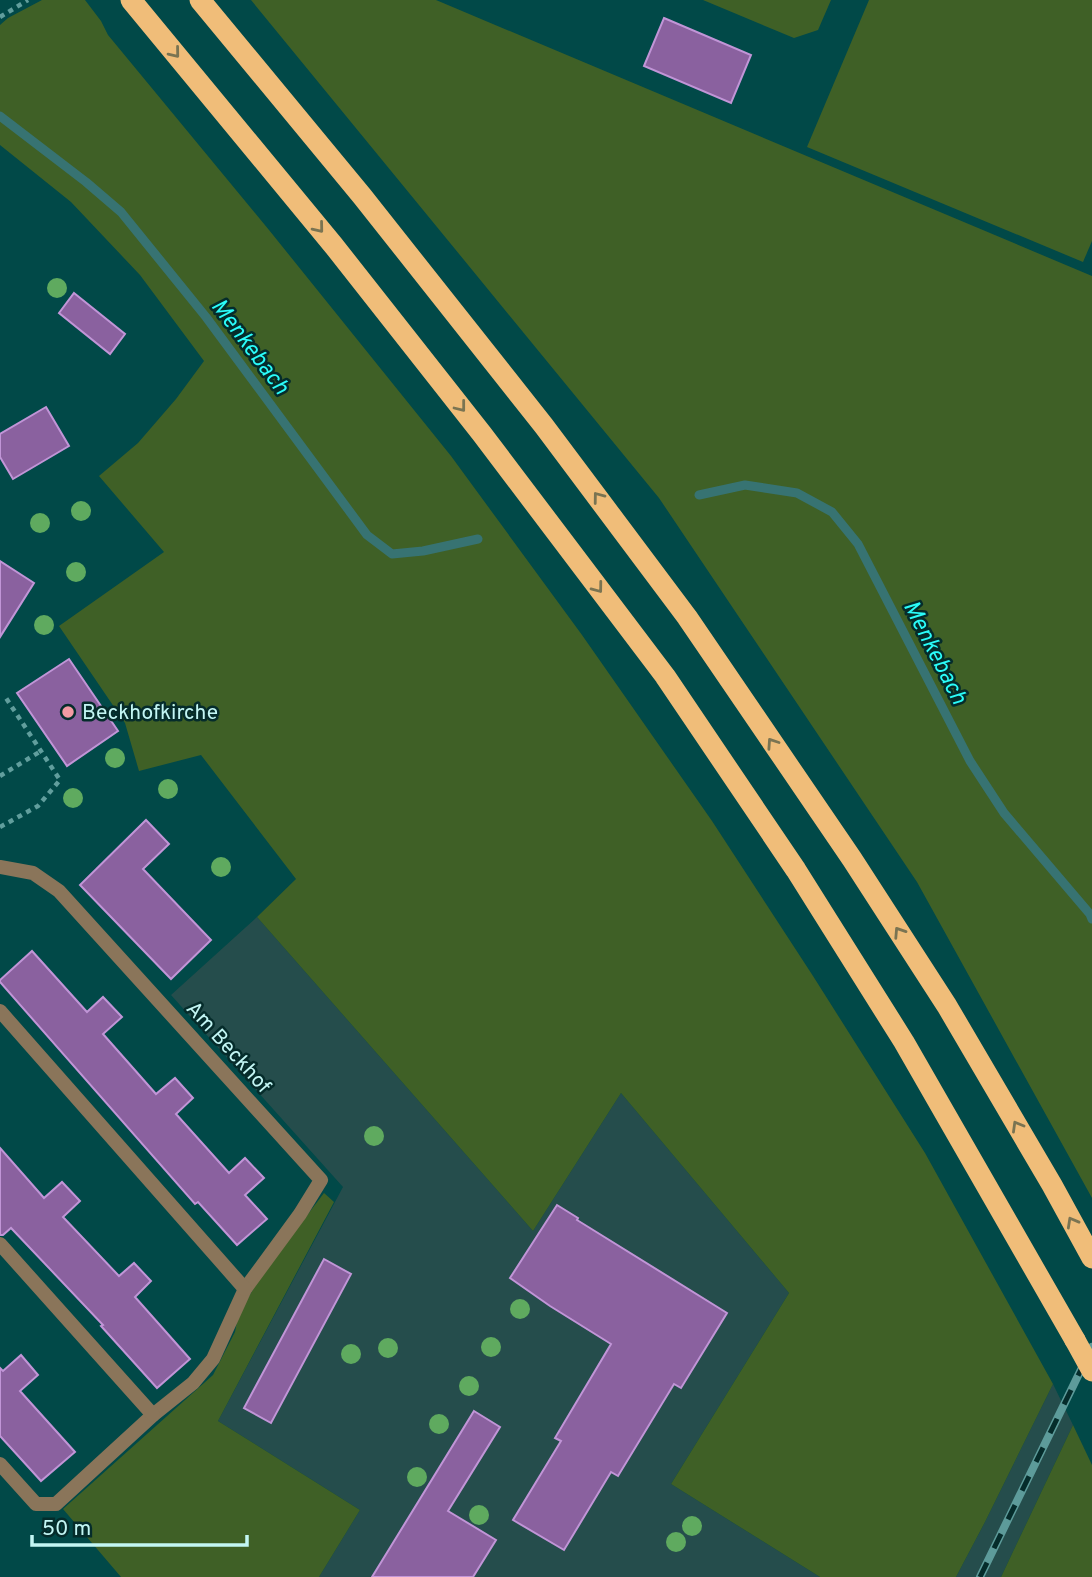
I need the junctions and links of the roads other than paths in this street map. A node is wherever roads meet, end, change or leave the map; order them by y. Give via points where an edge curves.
1 (131, 0) edge
2 (202, 3) edge
3 (0, 867) edge
4 (0, 1011) edge
5 (0, 1244) edge
6 (1092, 1258) edge
7 (245, 1289) junction
8 (1092, 1371) edge
9 (153, 1415) junction
10 (0, 1464) edge

1 -> 8 highway, bridge via 334,246 665,676 796,870 904,1042
6 -> 2 highway via 932,984 687,617 544,426
3 - 7 street, Am Beckhof via 33,873 59,891 321,1180
4 - 7 street
5 - 9 street
7 - 9 street, Am Beckhof via 213,1359 193,1383
9 - 10 street, Am Beckhof via 56,1504 36,1504

